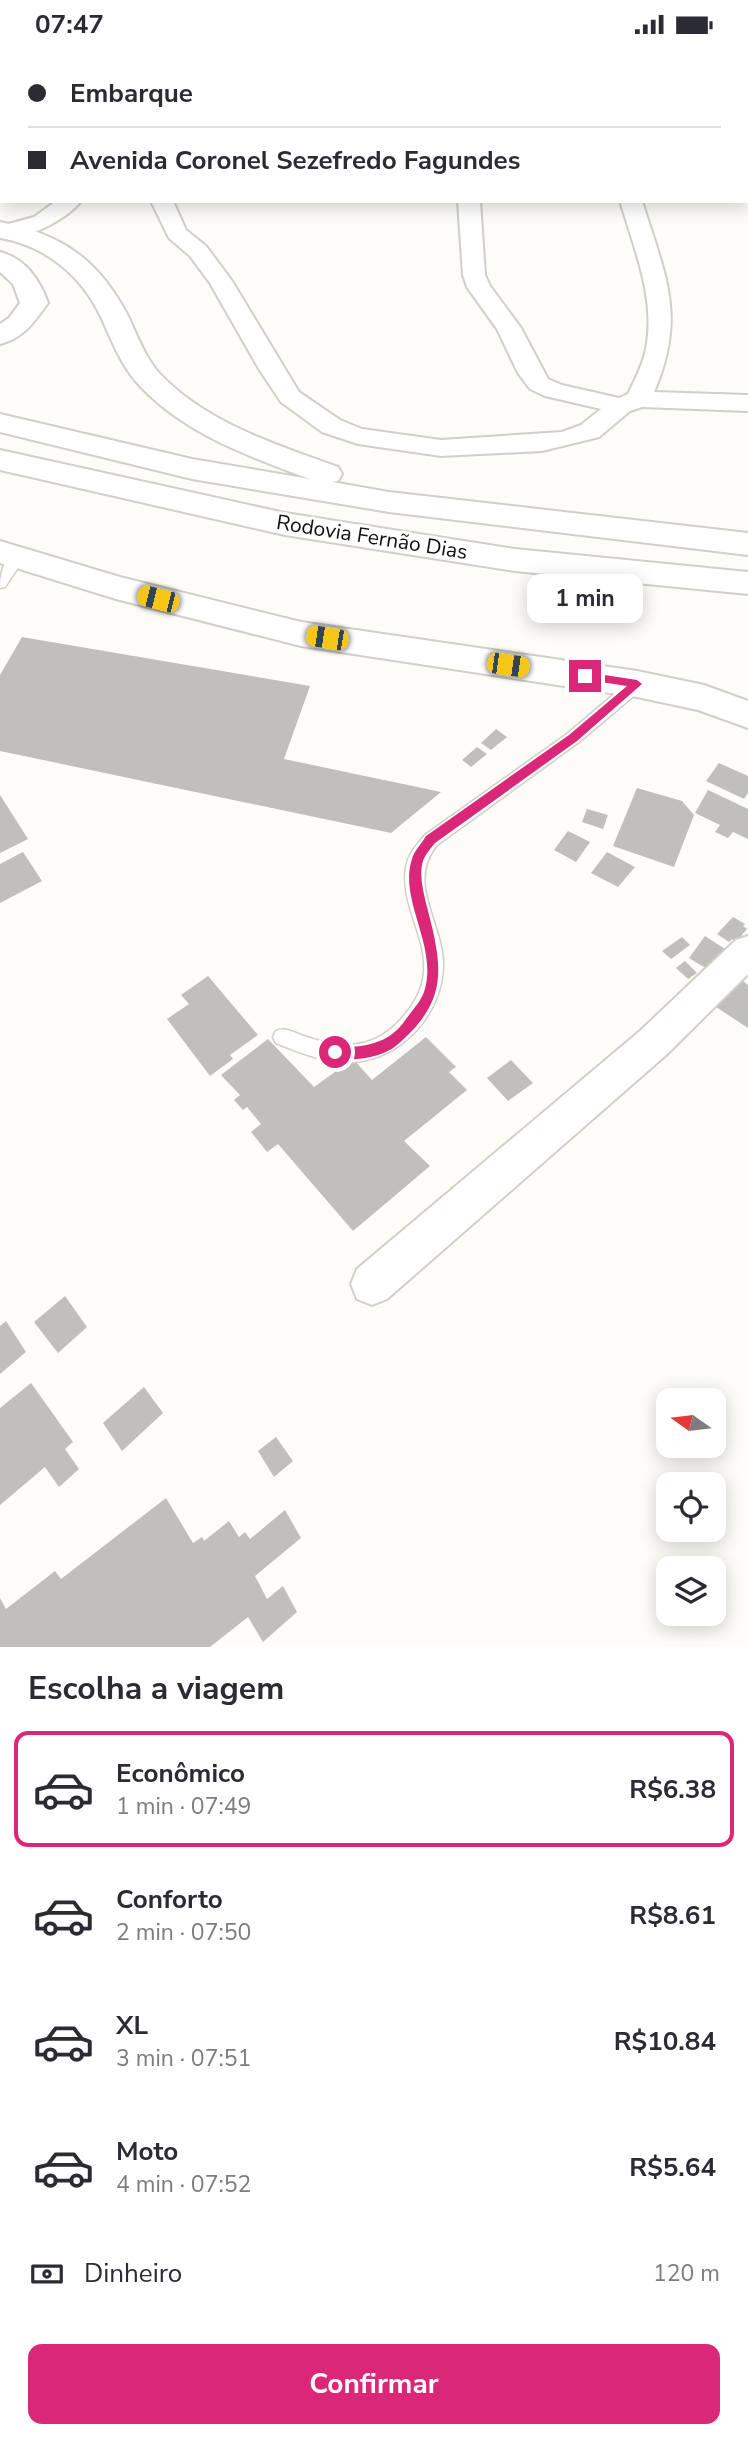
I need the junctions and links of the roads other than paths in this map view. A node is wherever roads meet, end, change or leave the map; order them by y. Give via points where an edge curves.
1 (67, 203) edge
2 (163, 203) edge
3 (469, 203) edge
4 (632, 203) edge
5 (5, 231) edge
6 (0, 260) edge
7 (0, 337) edge
8 (630, 403) junction
9 (748, 403) edge
10 (0, 423) edge
11 (0, 460) edge
12 (389, 502) junction
13 (748, 544) edge
14 (6, 564) edge
15 (748, 583) edge
16 (637, 684) junction
17 (748, 715) edge
18 (748, 951) edge
19 (283, 1037) dead end
20 (372, 1284) dead end

1 - 5 street via 43,222
2 - 8 street via 177,233 221,281 290,397 331,426 408,445 512,445 566,439 590,431
3 - 8 street via 474,275 509,328 530,373 554,391
4 - 8 street via 660,314 659,344
5 - 12 main road via 51,245 81,268 95,282 150,380 200,419 251,446 359,485
6 - 7 main road via 30,286 34,303 19,324
8 - 9 street
10 - 12 main road, Rodovia Fernão Dias via 192,469
11 - 15 main road, Rodovia Fernão Dias via 285,524 515,560
12 - 13 main road, Rodovia Fernão Dias
14 - 16 main road via 301,634
16 - 17 main road via 704,698
16 - 19 lane via 573,738 430,840 417,859 416,884 433,955 430,994 407,1029 385,1047 352,1053 317,1051
18 - 20 street via 653,1044

